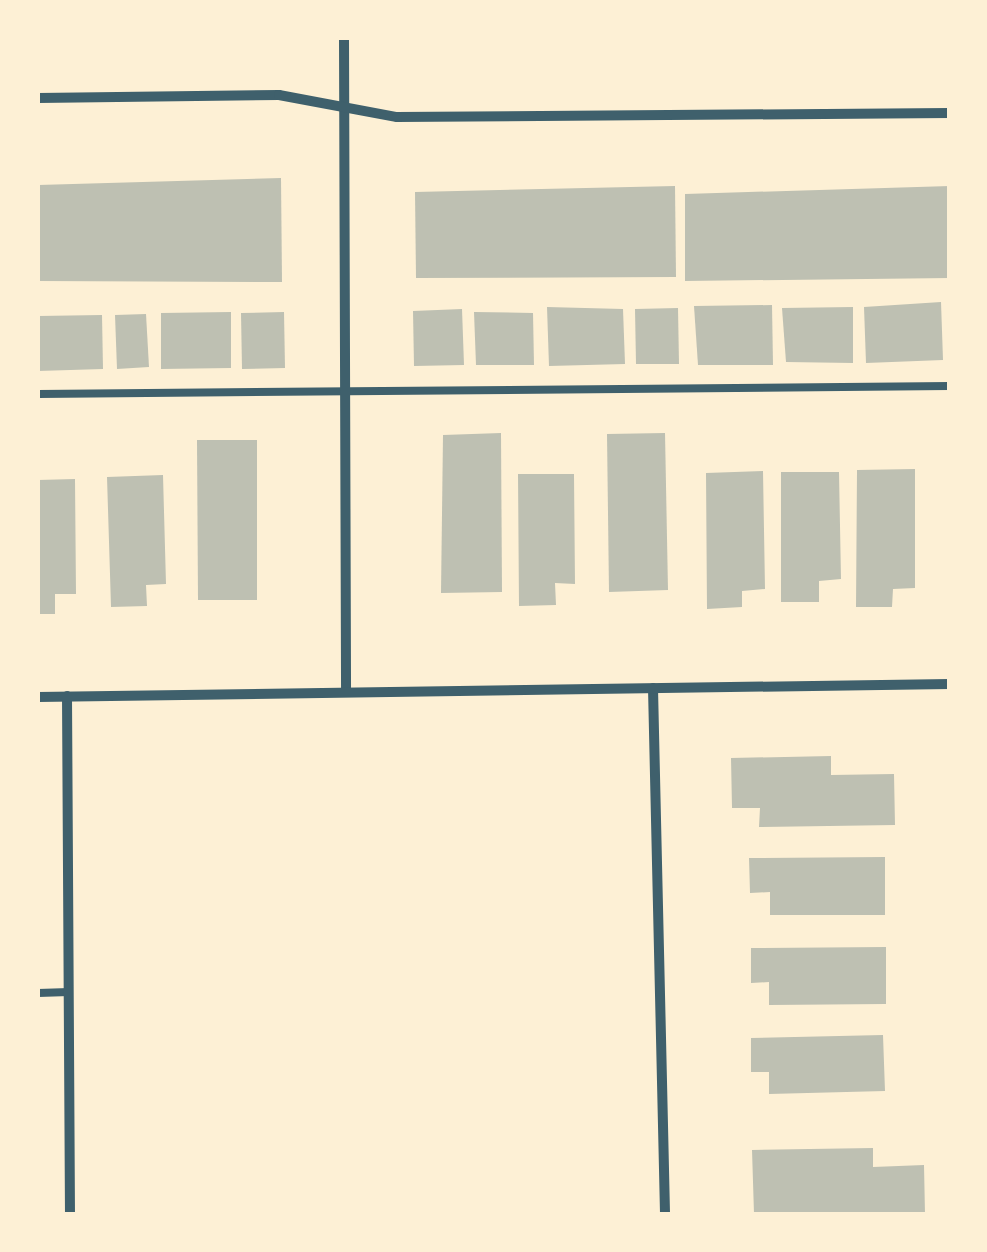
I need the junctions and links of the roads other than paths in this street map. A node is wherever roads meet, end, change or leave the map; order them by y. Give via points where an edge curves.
1 (344, 38) edge
2 (38, 98) edge
3 (345, 106) junction
4 (950, 112) edge
5 (950, 386) edge
6 (344, 391) junction
7 (38, 394) edge
8 (950, 684) edge
9 (653, 688) junction
10 (346, 692) junction
11 (67, 696) junction
12 (38, 697) edge
13 (69, 992) junction
14 (38, 993) edge
15 (70, 1214) edge
16 (664, 1214) edge

1 - 3 street
2 - 3 street via 279,95
3 - 4 street via 398,117
3 - 6 street
5 - 6 lane
6 - 7 lane
6 - 10 street
8 - 9 street
9 - 10 street
9 - 16 street
10 - 11 street
11 - 12 street
11 - 13 street
13 - 14 lane
13 - 15 street

